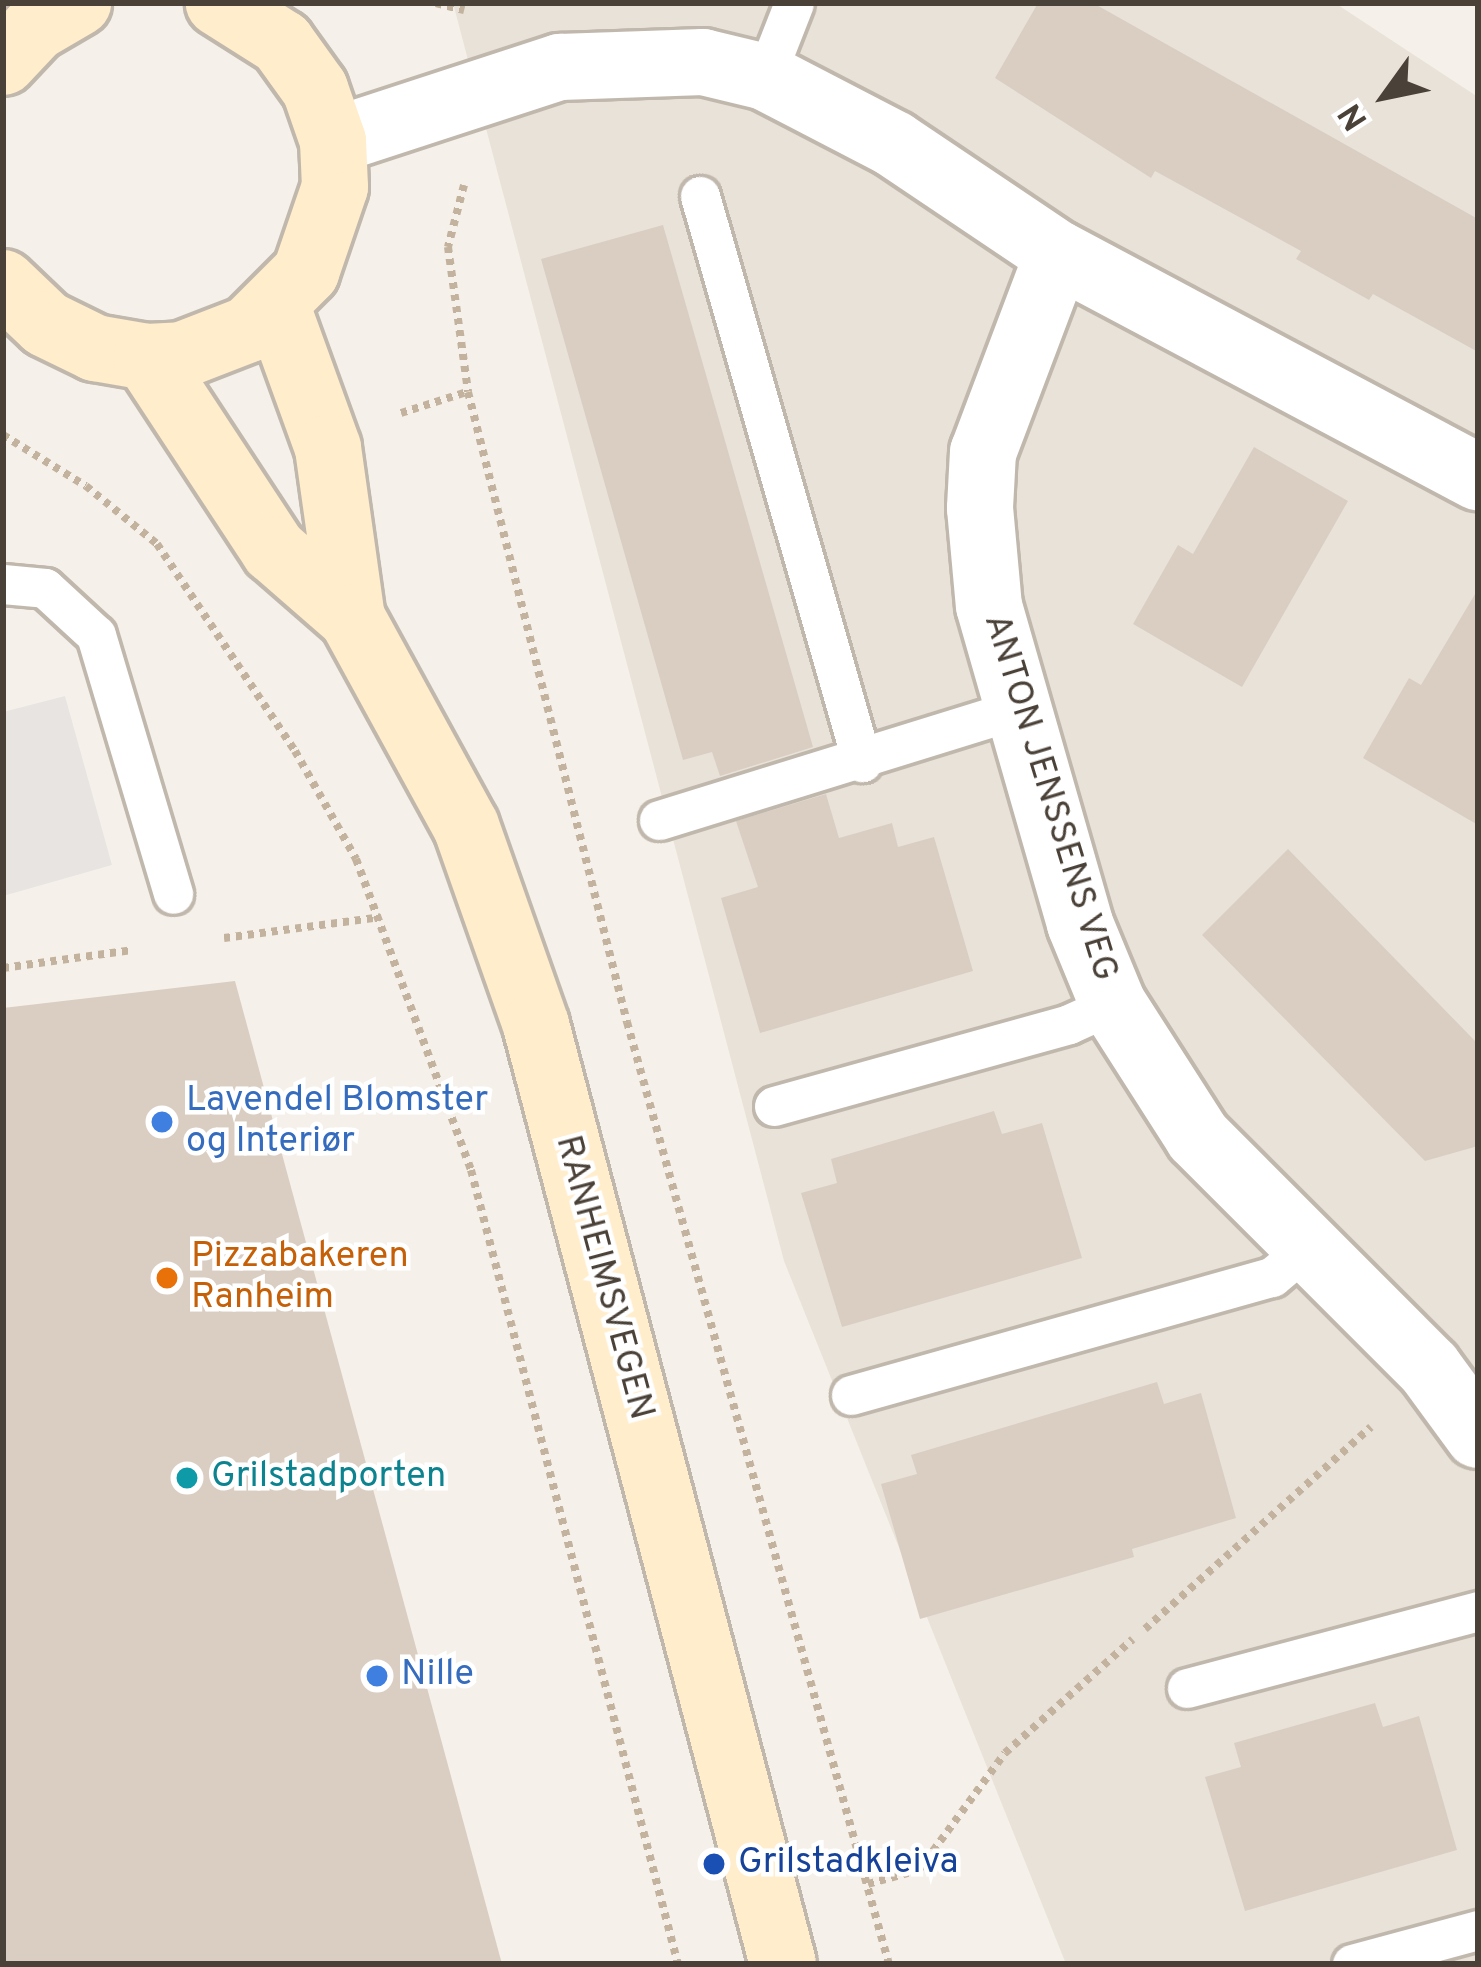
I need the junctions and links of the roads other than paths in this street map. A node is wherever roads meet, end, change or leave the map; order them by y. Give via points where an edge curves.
1 (219, 3) edge
2 (794, 3) edge
3 (765, 77) junction
4 (333, 142) junction
5 (700, 196) dead end
6 (1058, 254) junction
7 (4, 287) edge
8 (277, 307) junction
9 (147, 357) junction
10 (1478, 477) edge
11 (3, 584) edge
12 (352, 619) junction
13 (1015, 710) junction
14 (862, 762) junction
15 (659, 820) dead end
16 (173, 894) dead end
17 (1113, 1004) junction
18 (774, 1106) dead end
19 (1309, 1246) junction
20 (851, 1395) dead end
21 (1478, 1435) edge
22 (1478, 1611) edge
23 (1187, 1688) dead end
24 (1478, 1930) edge
25 (783, 1964) edge
26 (1352, 1964) edge

1 - 4 street via 282,44 315,89
2 - 3 lane
3 - 4 street via 704,62 560,67
3 - 6 street via 894,144
4 - 8 street via 325,231
5 - 14 lane
6 - 10 street
6 - 13 street, ANTON JENSSENS VEG via 982,452 988,606
7 - 9 street via 62,332
8 - 9 street via 217,345
8 - 12 street, RANHEIMSVEGEN via 328,448
9 - 12 street, RANHEIMSVEGEN via 274,550
11 - 16 lane via 45,588 96,635
12 - 25 street, RANHEIMSVEGEN via 466,826 536,1025
13 - 14 lane
13 - 17 street, ANTON JENSSENS VEG via 1080,924
14 - 15 lane
17 - 18 lane via 1069,1024
17 - 19 street, ANTON JENSSENS VEG via 1198,1137
19 - 20 lane via 1272,1277
19 - 21 street, ANTON JENSSENS VEG via 1429,1368
22 - 23 lane
24 - 26 lane

